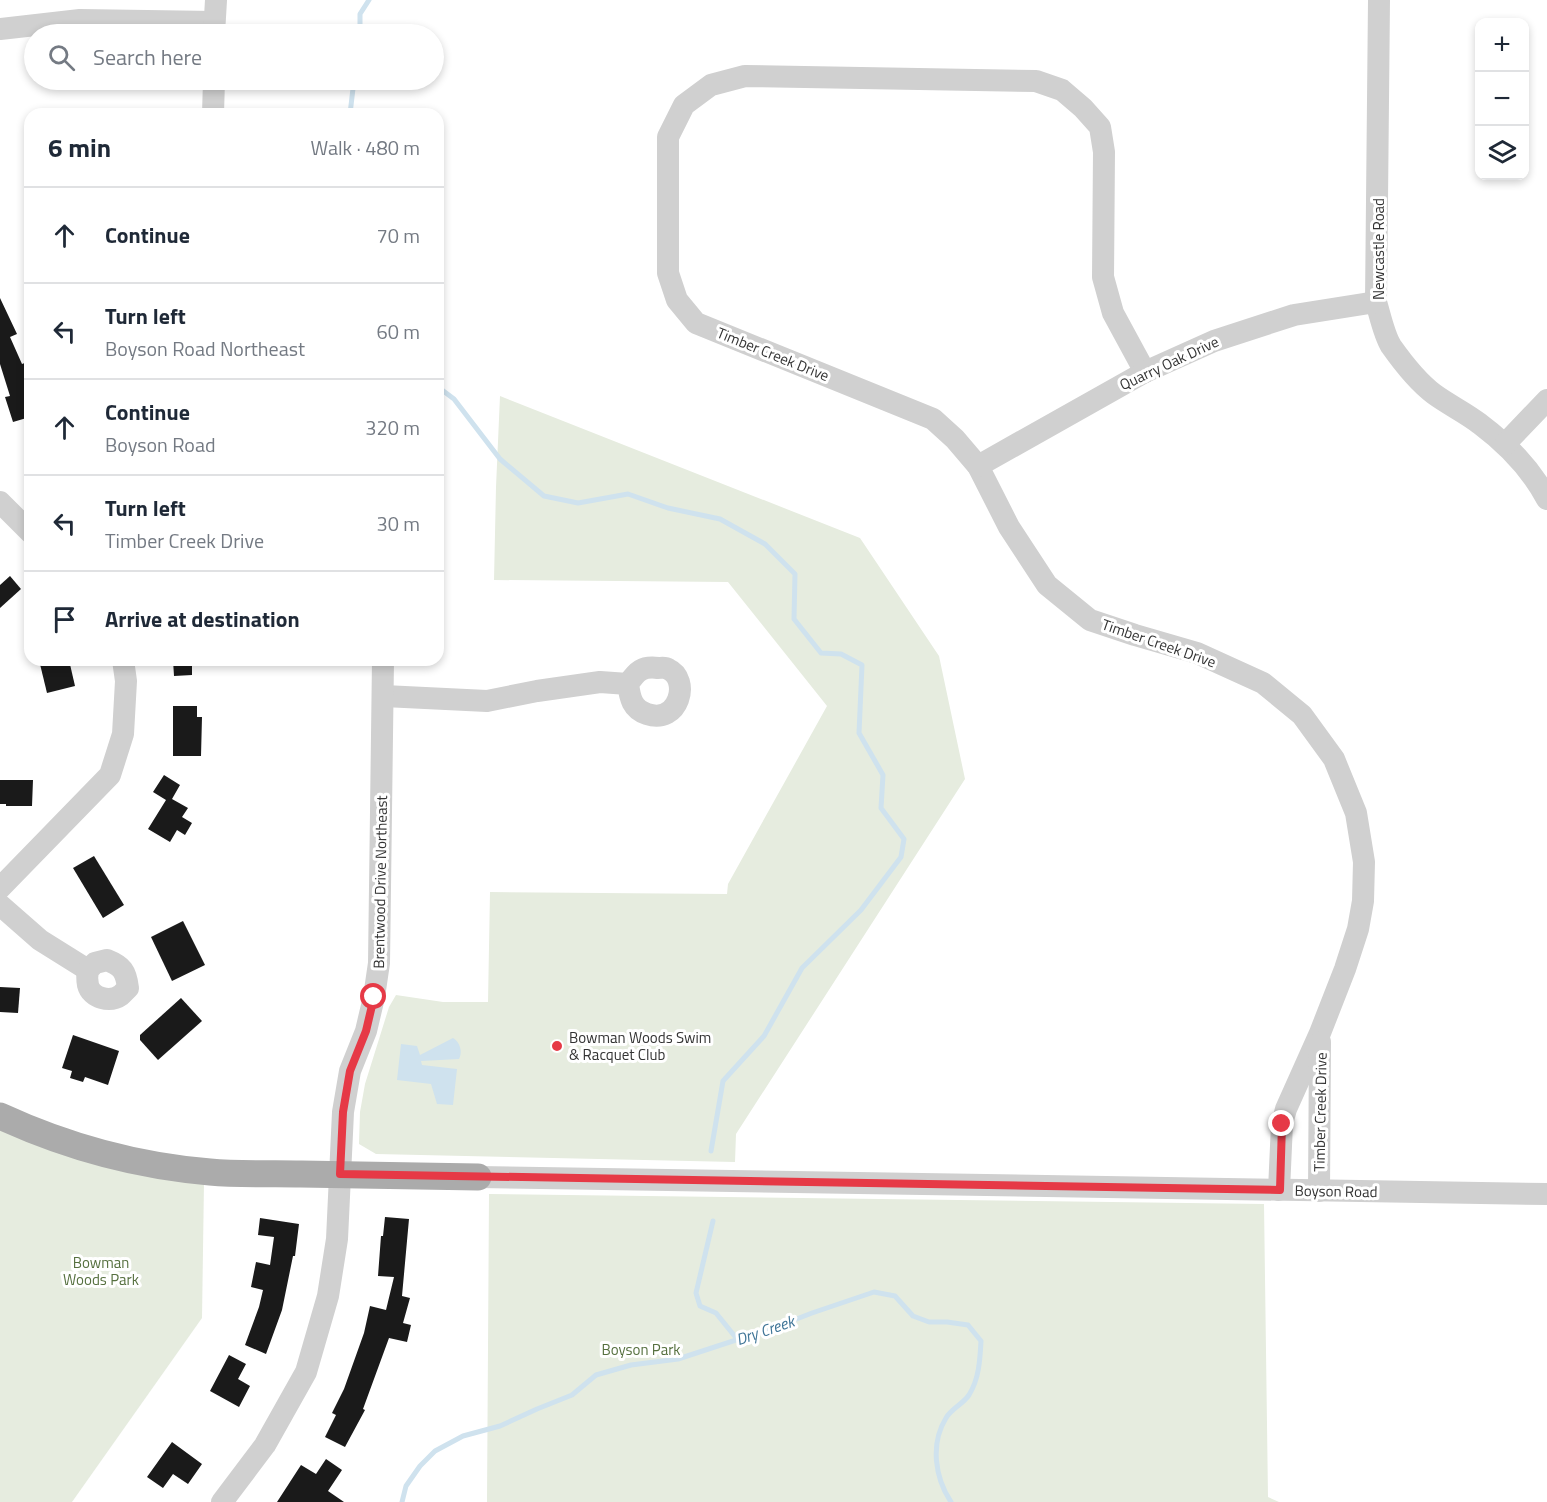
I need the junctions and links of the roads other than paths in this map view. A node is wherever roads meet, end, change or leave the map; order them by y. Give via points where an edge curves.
1 (1379, 0) edge
2 (215, 19) edge
3 (44, 24) edge
4 (24, 26) edge
5 (0, 29) edge
6 (214, 90) edge
7 (213, 108) edge
8 (1376, 302) junction
9 (1145, 372) junction
10 (1547, 400) edge
11 (1505, 444) junction
12 (978, 466) junction
13 (1547, 500) edge
14 (0, 502) edge
15 (24, 526) edge
16 (124, 666) edge
17 (383, 666) edge
18 (628, 684) dead end
19 (384, 696) junction
20 (0, 888) edge
21 (0, 905) edge
22 (88, 970) dead end
23 (1320, 1033) junction
24 (0, 1116) edge
25 (340, 1174) junction
26 (478, 1177) joint
27 (1280, 1190) junction
28 (1319, 1191) junction
29 (1547, 1194) edge
30 (222, 1502) edge

1 - 8 street, Newcastle Road
2 - 3 street
4 - 5 street
6 - 7 street
8 - 9 street, Quarry Oak Drive via 1294,315 1214,341
8 - 11 street, Newcastle Road via 1390,344 1413,374
9 - 12 street, Quarry Oak Drive
9 - 12 street, Timber Creek Drive via 1113,313 1103,277 1104,152 1100,127 1062,90 1036,81 745,76 711,85 684,105 669,137 669,273 677,300 696,323 933,419
10 - 11 street
11 - 13 street, Newcastle Road via 1539,484
12 - 23 street, Timber Creek Drive via 1009,527 1047,585 1090,620 1197,653 1263,683 1302,715 1334,759 1356,813 1364,862 1363,901 1346,969
14 - 15 street
16 - 20 street via 123,734 110,775
17 - 19 street, Brentwood Drive Northeast
18 - 19 street via 600,682 487,700
19 - 25 street, Brentwood Drive Northeast via 379,963 366,1031 350,1071 343,1112
21 - 22 street via 40,940
23 - 27 street, Timber Creek Drive via 1282,1124
23 - 28 street, Timber Creek Drive
24 - 25 main road via 65,1142 163,1166 210,1172
25 - 26 main road
25 - 30 street, Brentwood Drive Northeast via 338,1239 328,1296 306,1372 265,1444
26 - 27 street, Boyson Road
27 - 28 street, Boyson Road
28 - 29 street, Boyson Road

